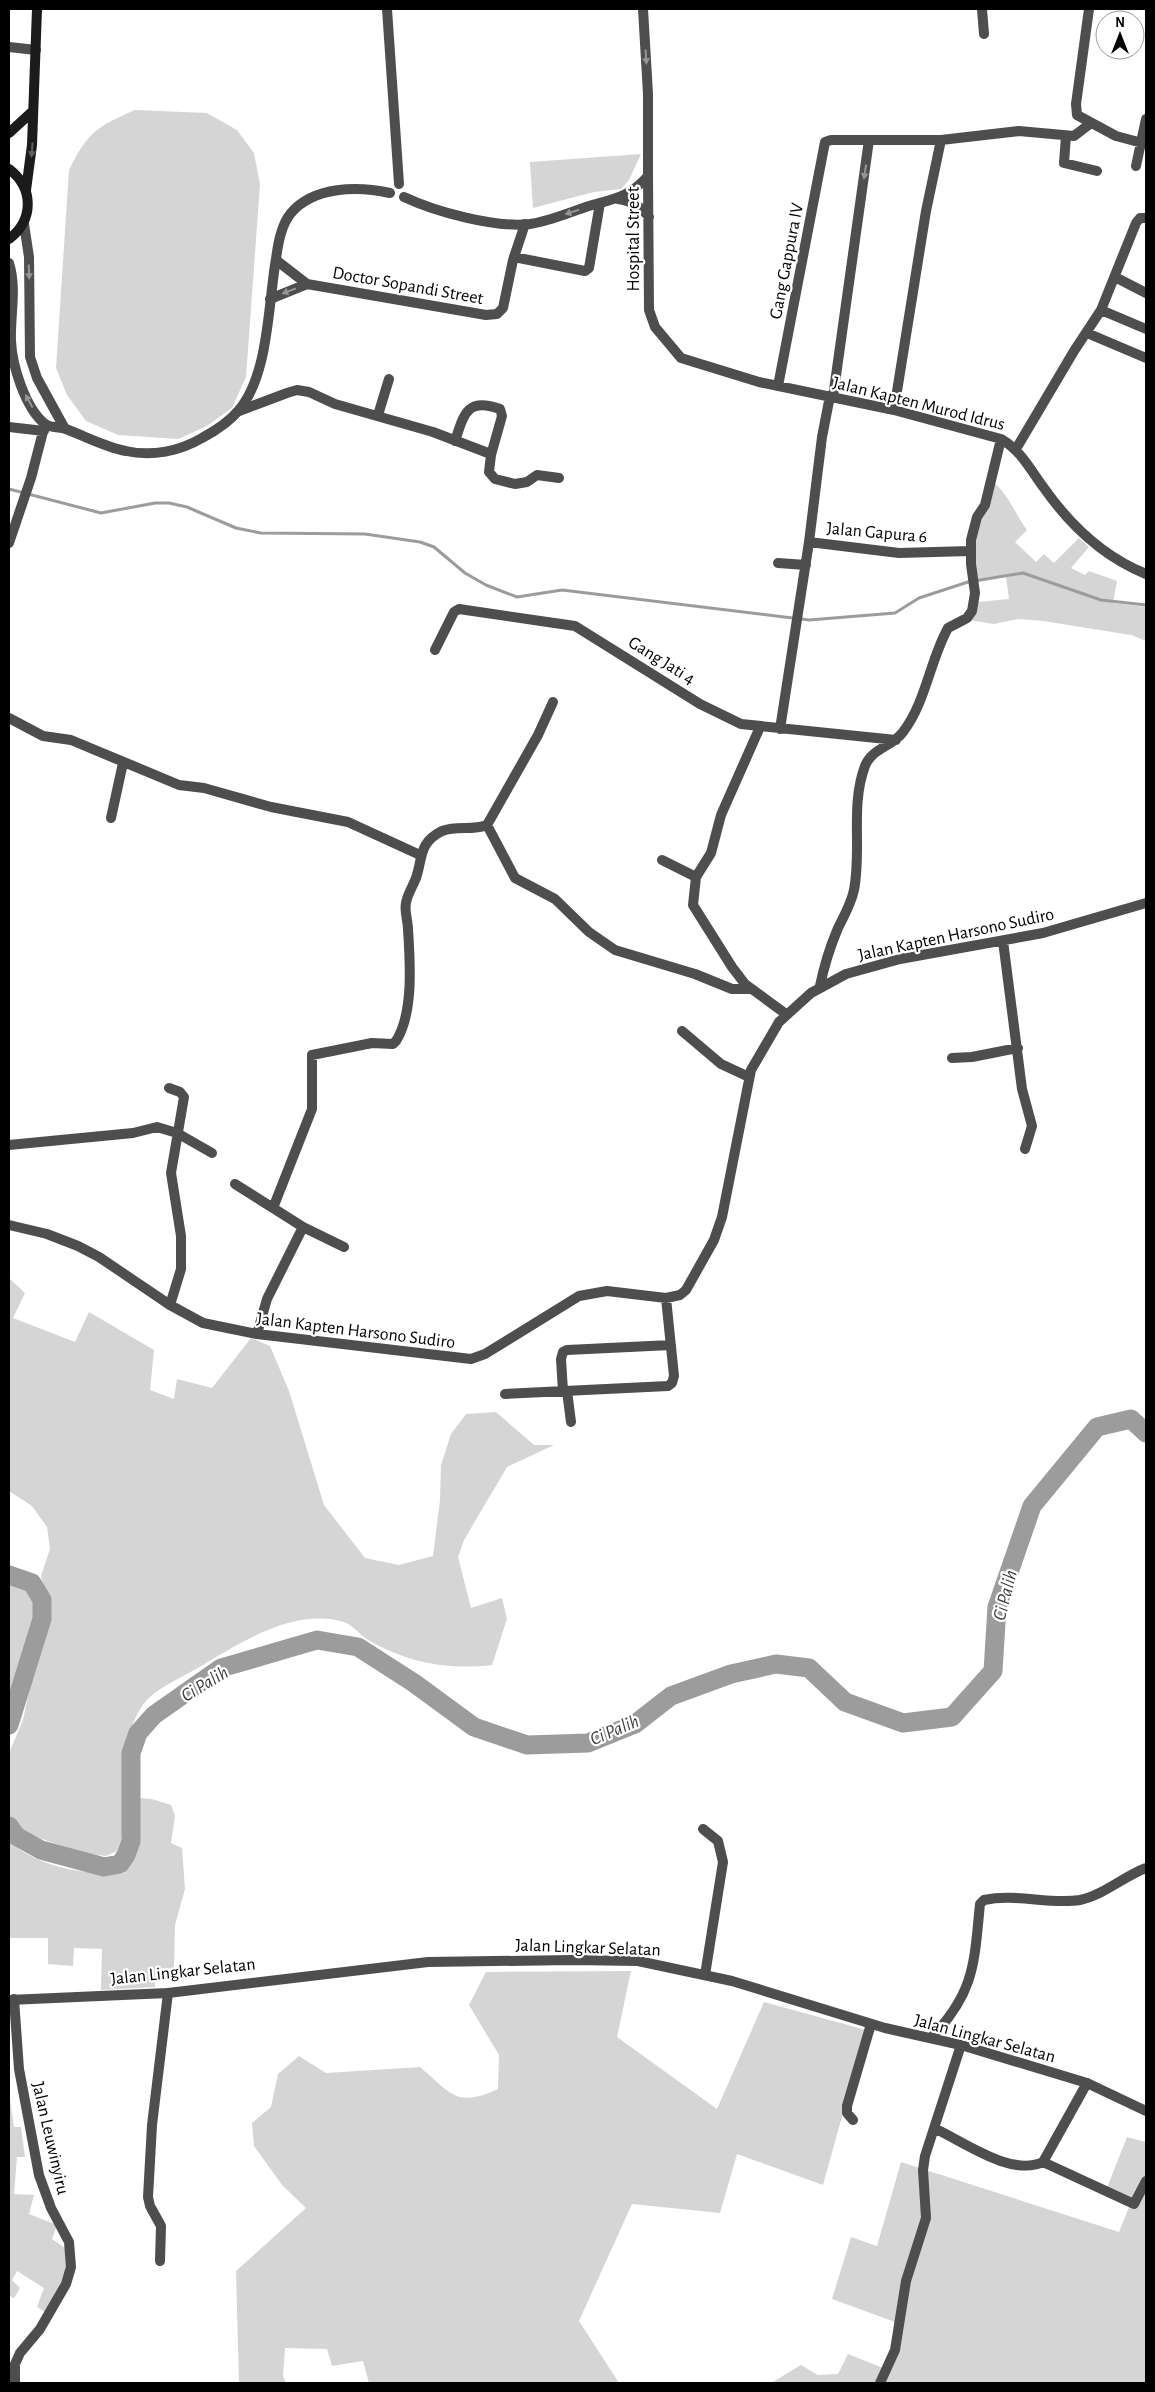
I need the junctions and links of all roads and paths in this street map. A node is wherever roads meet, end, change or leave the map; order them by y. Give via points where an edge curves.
1 (37, 9) edge
2 (387, 9) edge
3 (643, 9) edge
4 (982, 9) edge
5 (1089, 9) edge
6 (984, 34) dead end
7 (9, 47) edge
8 (36, 50) junction
9 (33, 111) junction
10 (1146, 119) edge
11 (1091, 123) junction
12 (9, 133) edge
13 (1066, 136) junction
14 (869, 140) junction
15 (941, 140) junction
16 (1144, 143) edge
17 (1136, 166) dead end
18 (9, 169) edge
19 (1097, 171) dead end
20 (648, 176) junction
21 (399, 184) junction
22 (26, 190) junction
23 (390, 193) junction
24 (404, 197) junction
25 (618, 199) junction
26 (600, 203) junction
27 (649, 217) junction
28 (1146, 218) edge
29 (24, 224) junction
30 (525, 224) junction
31 (9, 239) edge
32 (514, 257) junction
33 (276, 260) junction
34 (9, 263) edge
35 (1114, 277) junction
36 (308, 284) junction
37 (1146, 293) edge
38 (270, 299) junction
39 (1101, 310) junction
40 (1146, 329) edge
41 (1087, 333) junction
42 (30, 357) junction
43 (1146, 358) edge
44 (14, 362) junction
45 (389, 379) dead end
46 (778, 386) junction
47 (831, 397) junction
48 (894, 410) junction
49 (239, 411) junction
50 (378, 415) junction
51 (9, 427) edge
52 (44, 428) junction
53 (65, 429) junction
54 (1001, 439) junction
55 (455, 441) junction
56 (1016, 449) junction
57 (491, 455) junction
58 (559, 478) dead end
59 (809, 542) junction
60 (9, 543) edge
61 (970, 551) junction
62 (778, 563) dead end
63 (806, 565) junction
64 (1146, 574) edge
65 (435, 650) dead end
66 (553, 702) dead end
67 (9, 718) edge
68 (760, 726) junction
69 (780, 729) junction
70 (896, 740) junction
71 (123, 763) junction
72 (111, 818) dead end
73 (487, 825) junction
74 (420, 855) junction
75 (662, 860) dead end
76 (696, 877) junction
77 (1146, 903) edge
78 (1003, 941) junction
79 (820, 986) junction
80 (752, 989) junction
81 (786, 1014) junction
82 (682, 1031) dead end
83 (1018, 1048) junction
84 (952, 1058) dead end
85 (749, 1078) junction
86 (169, 1088) dead end
87 (177, 1133) junction
88 (9, 1145) edge
89 (1025, 1149) dead end
90 (212, 1153) dead end
91 (236, 1184) dead end
92 (273, 1208) junction
93 (9, 1225) edge
94 (303, 1227) junction
95 (344, 1247) dead end
96 (666, 1298) junction
97 (170, 1306) junction
98 (257, 1334) junction
99 (671, 1345) junction
100 (565, 1391) junction
101 (505, 1394) dead end
102 (571, 1422) dead end
103 (703, 1829) dead end
104 (1146, 1868) edge
105 (705, 1975) junction
106 (168, 1993) junction
107 (12, 1999) edge
108 (871, 2024) junction
109 (931, 2038) junction
110 (961, 2045) junction
111 (1087, 2083) junction
112 (1146, 2111) edge
113 (854, 2120) dead end
114 (934, 2128) junction
115 (1043, 2162) junction
116 (1146, 2181) edge
117 (160, 2261) dead end
118 (15, 2383) edge
119 (880, 2383) edge

1 - 8 main road
2 - 21 street
3 -> 20 street, Hospital Street
4 - 6 street
5 - 11 street via 1076,109 1079,117
7 - 8 street
8 - 9 main road
9 - 12 main road
9 -> 22 main road via 32,152
10 - 16 street
11 - 13 street via 1077,135
11 - 16 street via 1116,136
13 - 15 street via 1019,131
13 - 19 street via 1064,163
14 - 15 street
14 - 46 street, Gang Gappura IV via 825,142
14 -> 47 street, Jalan Gapura 6
15 - 48 street via 926,211
16 - 17 street
18 - 22 main road
20 - 25 street
20 - 27 street, Hospital Street
21 - 23 street via 391,187
21 - 24 street via 405,187
22 - 29 main road via 28,207
23 - 24 street via 396,200
23 - 33 street via 373,189 343,190 318,194 304,202 290,214 282,231
24 - 30 street via 458,215
25 - 26 street
25 - 27 street via 642,208
26 -> 30 street via 542,222
26 - 32 street via 589,268 585,272
27 - 46 street, Hospital Street via 649,310 654,327 682,358
28 - 35 street via 1140,218 1136,223
29 - 31 main road
29 -> 42 street via 29,258
30 - 32 street, Doctor Sopandi Street
32 - 36 street, Doctor Sopandi Street via 503,308 492,315
33 - 36 street, Doctor Sopandi Street
33 - 38 street
34 - 44 street via 14,288 11,341
35 - 37 street
35 - 39 street
36 -> 38 street, Doctor Sopandi Street
38 - 49 street via 262,361 252,389
39 - 40 street
39 - 41 street
41 - 43 street
41 - 56 street
42 - 44 street
42 - 53 street via 40,386
52 -> 44 street via 28,400
45 - 50 street
46 - 47 street, Jalan Kapten Murod Idrus
47 - 48 street, Jalan Kapten Murod Idrus
47 - 59 street, Jalan Gapura 6 via 822,437
48 - 54 street, Jalan Kapten Murod Idrus
49 - 50 street via 297,390
49 - 53 street via 189,446 159,453 132,453 107,447
50 - 55 street
51 - 52 street
52 - 53 street
52 - 60 street
54 - 56 street, Jalan Kapten Murod Idrus
54 - 61 street
55 - 57 street
55 - 57 street via 464,415 472,406 500,409 502,416
56 - 64 street, Jalan Kapten Murod Idrus via 1077,529 1116,559
57 - 58 street via 489,472 496,479 521,484 538,475
59 - 61 street, Jalan Gapura 6 via 899,553
59 - 63 street
61 - 70 street via 974,586 971,613 948,628 916,708
62 - 63 street
63 - 69 street
65 - 68 street, Gang Jati 4 via 454,612 459,609 540,623 572,625 700,704 736,722
66 - 73 street
67 - 71 street via 43,736 71,740
68 - 69 street, Gang Jati 4
68 - 76 street via 722,815 711,852
69 - 70 street, Gang Jati 4
70 - 79 street via 872,754 860,781 854,891 828,953
71 - 72 street
71 - 74 street via 179,785 348,822
73 - 74 street via 442,832 432,838
73 - 80 street via 514,878 554,899 614,950 695,974 732,989
74 - 92 street via 417,876 406,902 410,957 408,1004 398,1038 394,1044 372,1043 312,1055 312,1109
75 - 76 street
76 - 80 street via 693,905 739,977
77 - 78 street, Jalan Kapten Harsono Sudiro via 1079,924
78 - 79 street, Jalan Kapten Harsono Sudiro via 900,959 846,974
78 - 83 street
79 - 81 street, Jalan Kapten Harsono Sudiro
80 - 81 street
81 - 85 street, Jalan Kapten Harsono Sudiro via 758,1055
82 - 85 street via 722,1064
83 - 84 street
83 - 89 street via 1022,1089 1032,1130
85 - 96 street, Jalan Kapten Harsono Sudiro via 722,1217 714,1240 686,1290
86 - 87 street via 184,1097
87 - 88 street via 157,1128
87 - 90 street
87 - 97 street via 171,1173 181,1269
91 - 92 street
92 - 94 street
93 - 97 street, Jalan Kapten Harsono Sudiro via 78,1246
94 - 95 street
94 - 98 street via 267,1299
96 - 98 street, Jalan Kapten Harsono Sudiro via 607,1291 579,1296 484,1354 463,1359
96 - 99 street
97 - 98 street, Jalan Kapten Harsono Sudiro via 203,1323
99 - 100 street via 674,1376 668,1386
99 - 100 street via 567,1350 561,1358
100 - 101 street
100 - 102 street
103 - 105 street via 718,1841 723,1862
104 - 109 street via 1083,1899 1011,1897 984,1900 980,1904 968,1987 949,2020
105 - 106 street, Jalan Lingkar Selatan via 638,1962 428,1962
105 - 108 street, Jalan Lingkar Selatan
106 - 107 street, Jalan Lingkar Selatan
106 - 117 street via 152,2125 148,2197 161,2226
107 - 118 street, Jalan Leuwinyiru via 19,2069 39,2175 51,2208 69,2242 71,2266 66,2284 40,2328 20,2353 15,2364
108 - 109 street, Jalan Lingkar Selatan
108 - 113 street via 847,2106 847,2113
109 - 110 street, Jalan Lingkar Selatan
110 - 111 street, Jalan Lingkar Selatan
110 - 114 street
111 - 112 street, Jalan Lingkar Selatan
111 - 115 street
114 - 115 street via 1002,2163 1033,2167
114 - 119 street via 923,2170 926,2218 906,2281 895,2350
115 - 116 street via 1134,2204

